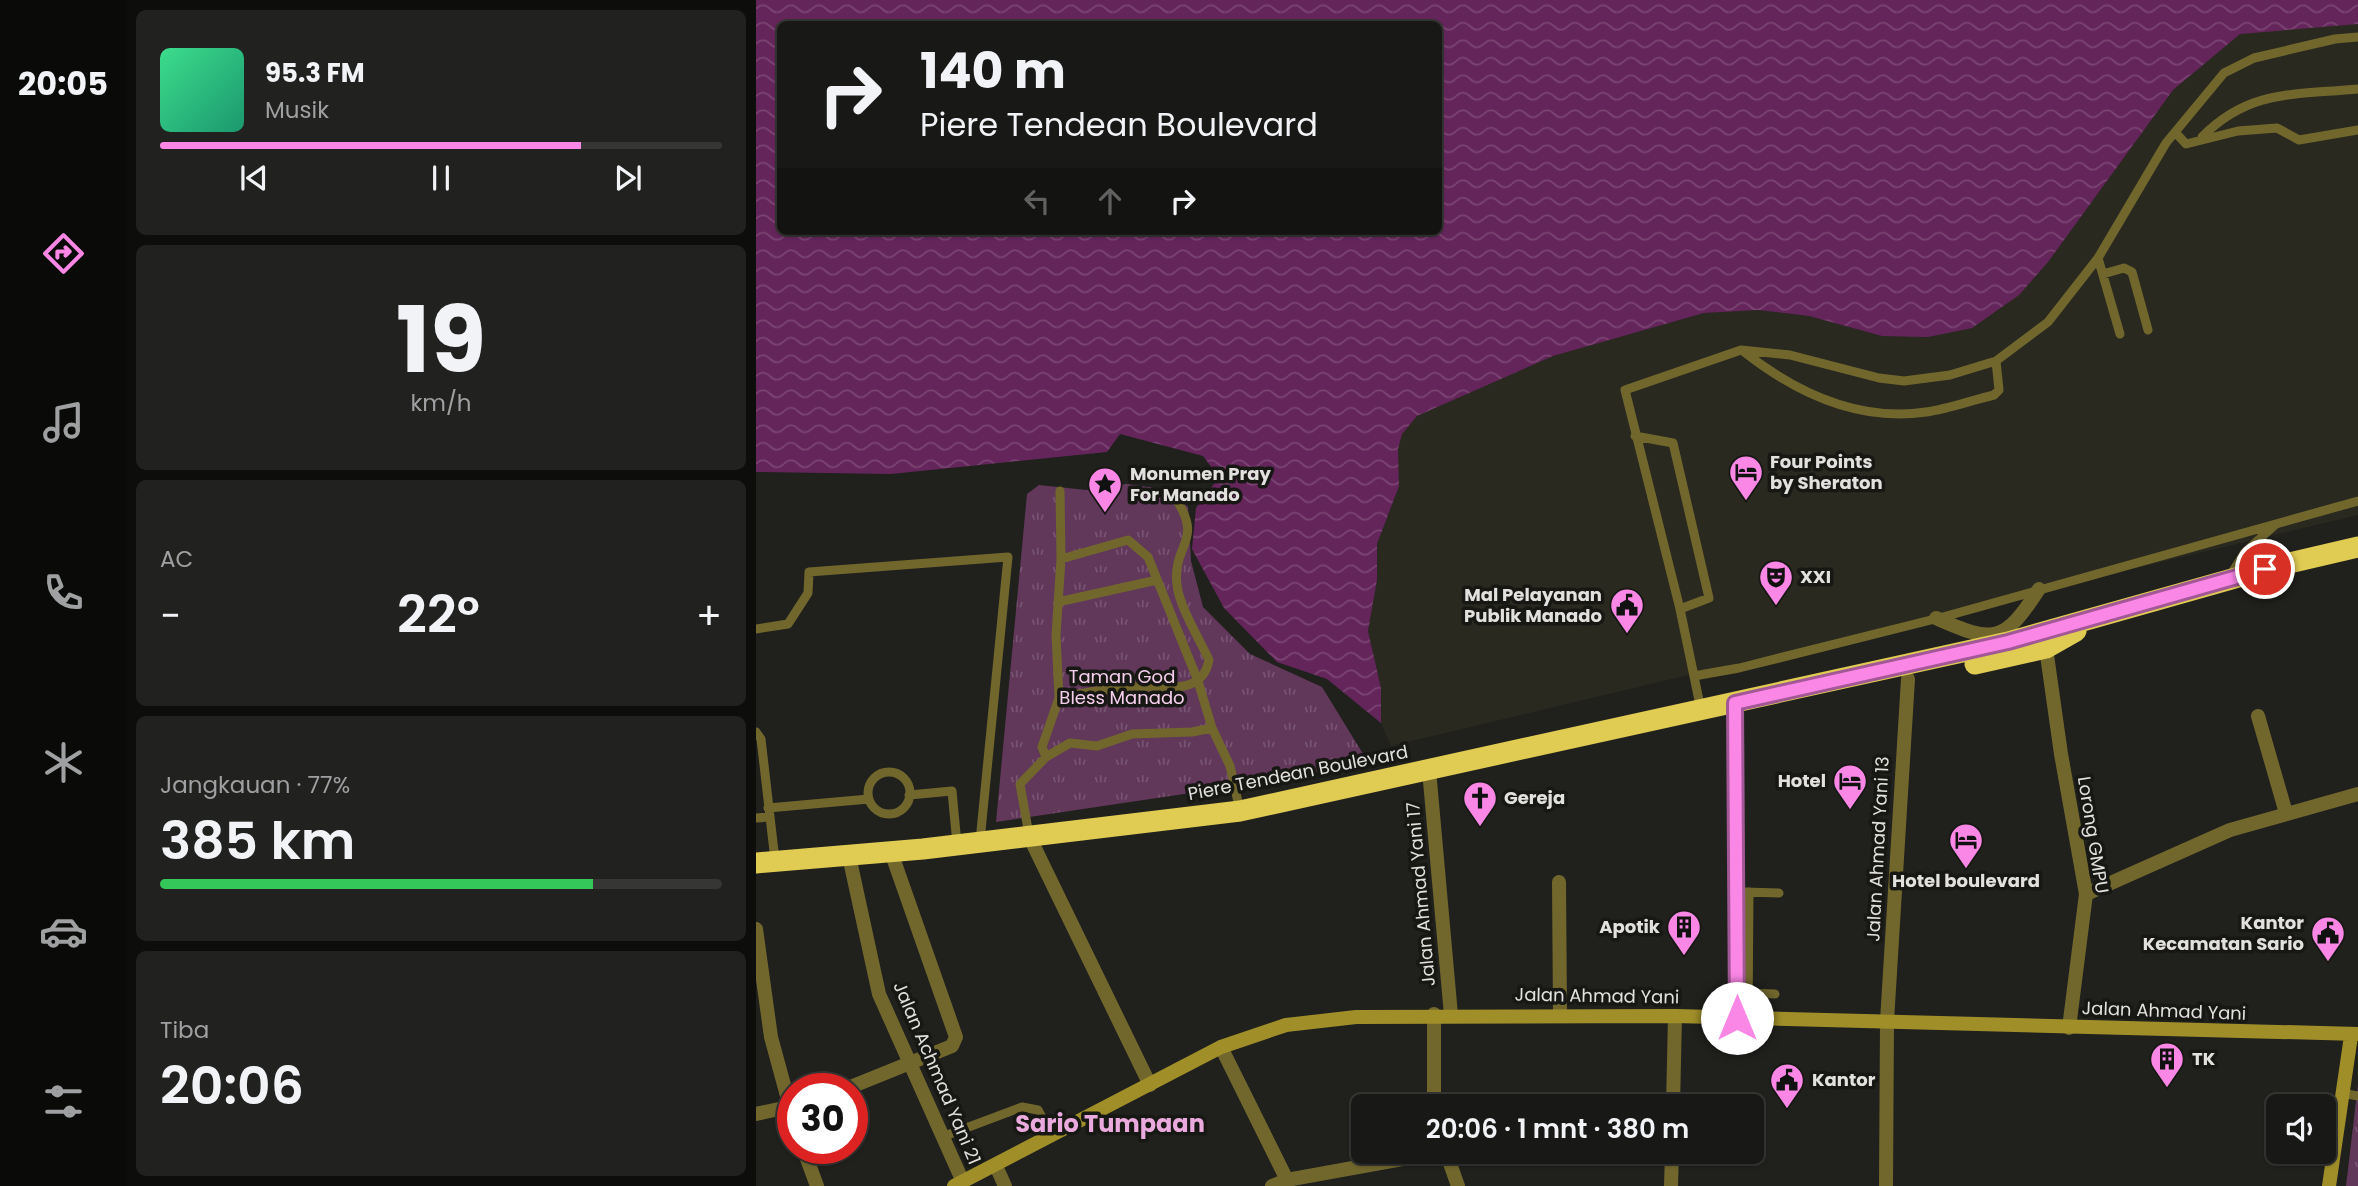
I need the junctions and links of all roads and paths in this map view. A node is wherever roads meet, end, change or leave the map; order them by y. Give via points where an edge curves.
1 (2358, 37) edge
2 (2358, 89) edge
3 (2358, 130) edge
4 (2175, 132) junction
5 (2201, 138) junction
6 (2098, 258) junction
7 (2103, 274) junction
8 (2148, 330) dead end
9 (2120, 334) dead end
10 (1741, 350) junction
11 (1996, 360) junction
12 (1635, 436) junction
13 (1060, 491) dead end
14 (1176, 499) dead end
15 (2358, 501) edge
16 (2281, 521) junction
17 (2358, 547) edge
18 (1061, 559) junction
19 (1157, 580) junction
20 (2227, 580) junction
21 (2039, 589) junction
22 (1058, 602) junction
23 (1680, 609) junction
24 (1936, 618) junction
25 (756, 629) edge
26 (1971, 634) junction
27 (2036, 634) junction
28 (1958, 653) junction
29 (1694, 676) junction
30 (1841, 678) junction
31 (1908, 679) junction
32 (1198, 681) junction
33 (1059, 698) junction
34 (1735, 703) junction
35 (1701, 710) junction
36 (2258, 716) dead end
37 (1212, 728) junction
38 (756, 732) edge
39 (1046, 757) junction
40 (1429, 770) junction
41 (2358, 794) edge
42 (909, 795) junction
43 (869, 799) junction
44 (1240, 803) junction
45 (769, 812) junction
46 (2286, 813) junction
47 (756, 818) edge
48 (1029, 836) junction
49 (980, 842) junction
50 (957, 845) junction
51 (891, 852) junction
52 (849, 856) junction
53 (765, 861) edge
54 (1559, 882) dead end
55 (1742, 892) junction
56 (1779, 893) dead end
57 (2086, 894) junction
58 (1742, 923) junction
59 (756, 929) edge
60 (1748, 993) junction
61 (1775, 994) dead end
62 (1434, 1014) junction
63 (1560, 1014) junction
64 (1451, 1015) junction
65 (1675, 1016) junction
66 (1742, 1018) junction
67 (1887, 1021) junction
68 (2069, 1028) junction
69 (2356, 1032) edge
70 (1221, 1047) junction
71 (911, 1065) junction
72 (781, 1073) edge
73 (868, 1081) edge
74 (1150, 1085) junction
75 (2342, 1093) junction
76 (1434, 1094) edge
77 (1673, 1094) edge
78 (2358, 1096) edge
79 (777, 1112) edge
80 (756, 1114) edge
81 (1052, 1136) junction
82 (942, 1137) junction
83 (809, 1164) edge
84 (1376, 1164) edge
85 (1448, 1164) edge
86 (1672, 1164) edge
87 (996, 1166) junction
88 (1287, 1180) junction
89 (958, 1184) edge
90 (817, 1186) edge
91 (1005, 1186) edge
92 (1272, 1186) edge
93 (1458, 1186) edge
94 (1671, 1186) edge
95 (1886, 1186) edge
96 (2329, 1186) edge

1 - 4 lane via 2255,58 2224,73
2 - 5 lane via 2279,94 2223,116
3 - 5 lane via 2299,140 2277,128
4 - 5 lane via 2186,144
4 - 6 lane
6 - 7 lane
6 - 11 lane via 2048,322
7 - 8 lane via 2124,268 2132,272
7 - 9 lane
10 - 11 lane via 1790,355 1904,381 1950,375
10 - 11 lane via 1775,376 1842,408 1885,415 1927,412 1994,394 1999,390
10 - 12 lane via 1625,390
12 - 23 lane
12 - 23 lane via 1673,443 1709,598
13 - 18 lane
14 - 32 lane via 1188,517 1177,562 1177,587 1209,660 1207,672
15 - 16 lane
16 - 20 lane via 2245,552
16 - 21 lane
17 - 20 highway
18 - 19 lane via 1128,540 1148,557
18 - 22 lane
19 - 22 lane
19 - 32 lane
20 - 27 highway
21 - 24 lane
21 - 27 street
22 - 33 lane
23 - 29 lane
24 - 26 street
24 - 29 lane
25 - 49 lane via 788,624 808,593 810,572 1008,557
26 - 27 street
26 - 28 street
27 - 28 highway, Piere Tendean Boulevard
27 - 31 highway, Piere Tendean Boulevard
27 - 57 street, Lorong GMPU
28 - 30 highway, Piere Tendean Boulevard
29 - 35 lane
30 - 31 highway, Piere Tendean Boulevard
30 - 34 highway, Piere Tendean Boulevard
31 - 67 street, Jalan Ahmad Yani 13
32 - 33 lane via 1167,690 1134,687
32 - 37 lane
33 - 39 lane via 1042,747
34 - 35 highway, Piere Tendean Boulevard
34 - 55 street
35 - 40 highway, Piere Tendean Boulevard
36 - 46 street
37 - 39 lane via 1132,734 1097,746 1070,743
37 - 44 lane via 1230,766
38 - 45 lane via 761,739
39 - 48 lane via 1020,784
40 - 44 highway, Piere Tendean Boulevard
40 - 64 street, Jalan Ahmad Yani 17
41 - 46 street
42 - 43 lane via 905,805 891,813 880,811
42 - 43 lane via 903,778 887,772 872,781
42 - 50 lane via 952,791
43 - 45 lane
44 - 48 highway, Piere Tendean Boulevard
45 - 47 lane
45 - 53 lane
46 - 57 street via 2194,845
48 - 49 highway, Piere Tendean Boulevard
48 - 74 street
49 - 50 highway, Piere Tendean Boulevard
50 - 51 highway, Piere Tendean Boulevard
51 - 52 highway, Piere Tendean Boulevard
51 - 71 street via 956,1037 952,1046
52 - 53 highway, Piere Tendean Boulevard
52 - 71 street, Jalan Achmad Yani 21 via 879,994
54 - 63 street
55 - 56 lane
55 - 58 street
57 - 68 street, Lorong GMPU
58 - 60 lane
58 - 66 street
59 - 72 street via 771,1037
60 - 61 lane
60 - 66 lane
62 - 64 main road, Jalan Ahmad Yani
62 - 70 main road, Jalan Ahmad Yani via 1286,1025
62 - 76 street
63 - 64 main road, Jalan Ahmad Yani
63 - 65 main road, Jalan Ahmad Yani
65 - 66 main road, Jalan Ahmad Yani
65 - 77 street
66 - 67 main road, Jalan Ahmad Yani
67 - 68 main road, Jalan Ahmad Yani
67 - 95 street, Jalan Ahmad Yani 13
68 - 69 main road, Jalan Ahmad Yani
69 - 75 main road
70 - 74 main road, Jalan Ahmad Yani
70 - 88 street
71 - 73 street
71 - 82 street, Jalan Achmad Yani 21
74 - 81 main road, Jalan Ahmad Yani
75 - 78 lane
75 - 96 main road
79 - 80 street
81 - 82 lane via 1038,1110 1021,1107
81 - 87 main road, Jalan Ahmad Yani
82 - 89 street, Jalan Achmad Yani 21
83 - 90 street
84 - 88 street
85 - 93 street
86 - 94 street
87 - 89 main road, Jalan Ahmad Yani
87 - 91 street
88 - 92 street

